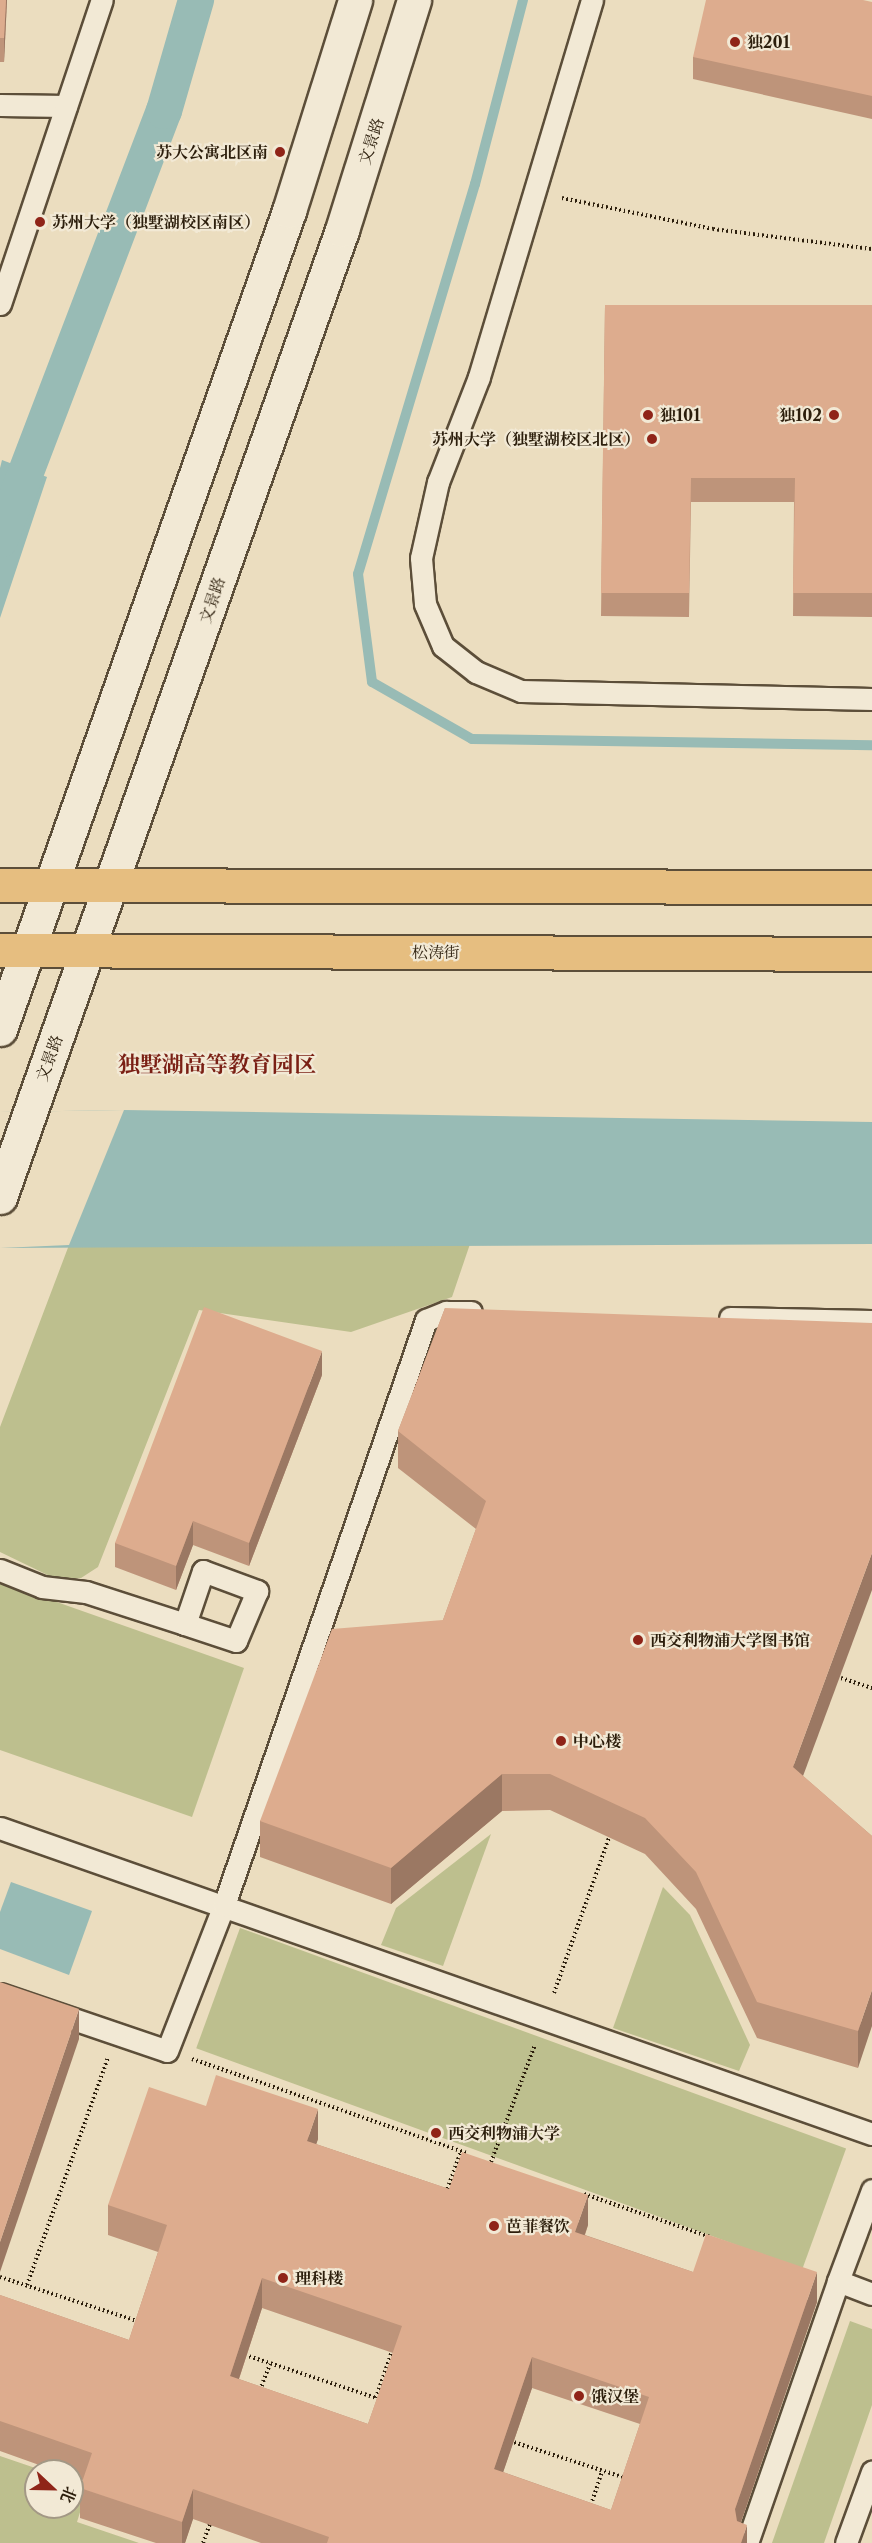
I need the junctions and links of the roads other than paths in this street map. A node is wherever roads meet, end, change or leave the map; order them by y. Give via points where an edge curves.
1 (102, 0) edge
2 (355, 0) edge
3 (414, 0) edge
4 (592, 0) edge
5 (0, 105) edge
6 (66, 106) junction
7 (0, 304) edge
8 (872, 699) edge
9 (0, 885) edge
10 (50, 886) junction
11 (110, 887) junction
12 (872, 887) edge
13 (14, 950) edge
14 (88, 950) junction
15 (872, 954) edge
16 (0, 1029) edge
17 (0, 1197) edge
18 (494, 1313) edge
19 (706, 1318) edge
20 (872, 1321) edge
21 (0, 1570) edge
22 (185, 1624) dead end
23 (0, 1828) edge
24 (224, 1905) junction
25 (0, 1994) edge
26 (872, 2134) edge
27 (872, 2190) edge
28 (838, 2281) junction
29 (872, 2294) edge
30 (872, 2472) edge
31 (747, 2543) edge
32 (846, 2543) edge

1 - 6 lane
2 - 10 main road via 289,211
3 - 11 main road, 文景路 via 342,230
4 - 8 lane via 479,377 438,482 421,558 425,604 443,646 476,672 521,691
5 - 6 lane
6 - 7 lane
9 - 10 main road
10 - 11 main road
10 - 13 main road
11 - 12 main road
11 - 14 main road, 文景路
13 - 14 main road, 松涛街
13 - 16 main road
14 - 15 main road, 松涛街
14 - 17 main road, 文景路
18 - 24 lane via 446,1312 426,1320
19 - 20 lane
21 - 22 lane via 42,1587 86,1592
23 - 24 lane
24 - 25 lane via 168,2051
24 - 26 lane
27 - 28 lane
28 - 29 lane
28 - 31 lane
30 - 32 lane

